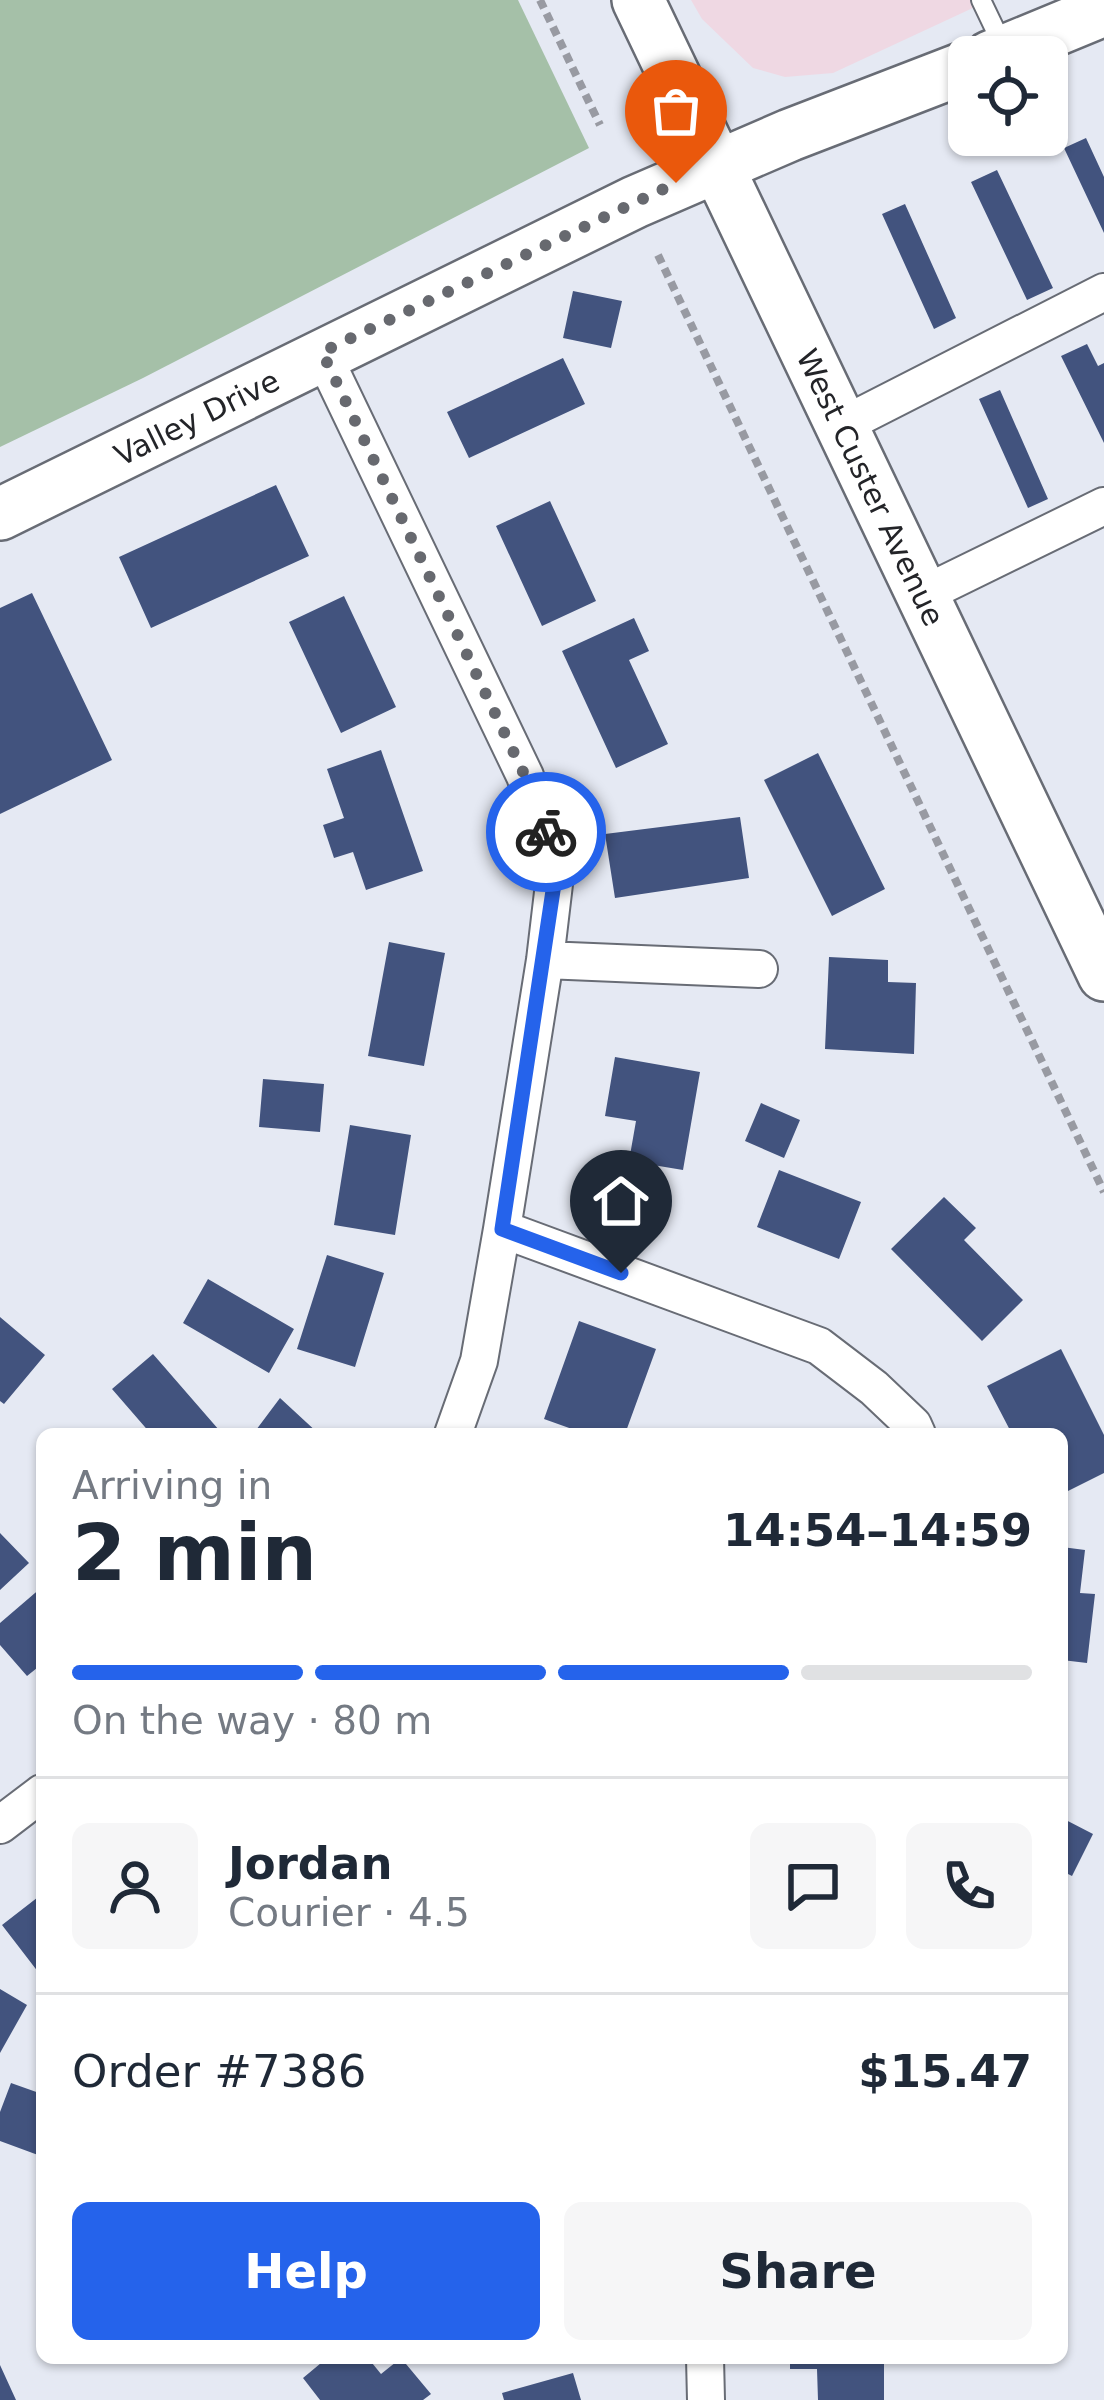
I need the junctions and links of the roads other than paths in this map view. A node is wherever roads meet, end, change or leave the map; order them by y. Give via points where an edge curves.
1 (638, 0) edge
2 (981, 0) edge
3 (1104, 10) edge
4 (985, 36) edge
5 (1041, 36) edge
6 (948, 74) edge
7 (716, 165) junction
8 (1104, 292) edge
9 (322, 352) junction
10 (841, 426) junction
11 (1104, 506) edge
12 (0, 514) edge
13 (922, 595) junction
14 (545, 960) junction
15 (759, 969) dead end
16 (1104, 975) edge
17 (502, 1229) junction
18 (455, 1428) edge
19 (914, 1428) edge
20 (36, 1798) edge
21 (0, 1825) edge
22 (705, 2364) edge
23 (706, 2400) edge

1 - 7 main road, West Custer Avenue
2 - 4 lane
3 - 5 main road, Valley Drive
6 - 7 main road, Valley Drive
7 - 9 main road, Valley Drive
7 - 10 main road, West Custer Avenue
8 - 10 street
9 - 12 main road, Valley Drive
9 - 14 street via 544,824 554,884
10 - 13 main road, West Custer Avenue
11 - 13 street
13 - 16 main road, West Custer Avenue
14 - 15 street
14 - 17 street
17 - 18 street via 479,1360
17 - 19 street via 819,1346
20 - 21 street
22 - 23 street

